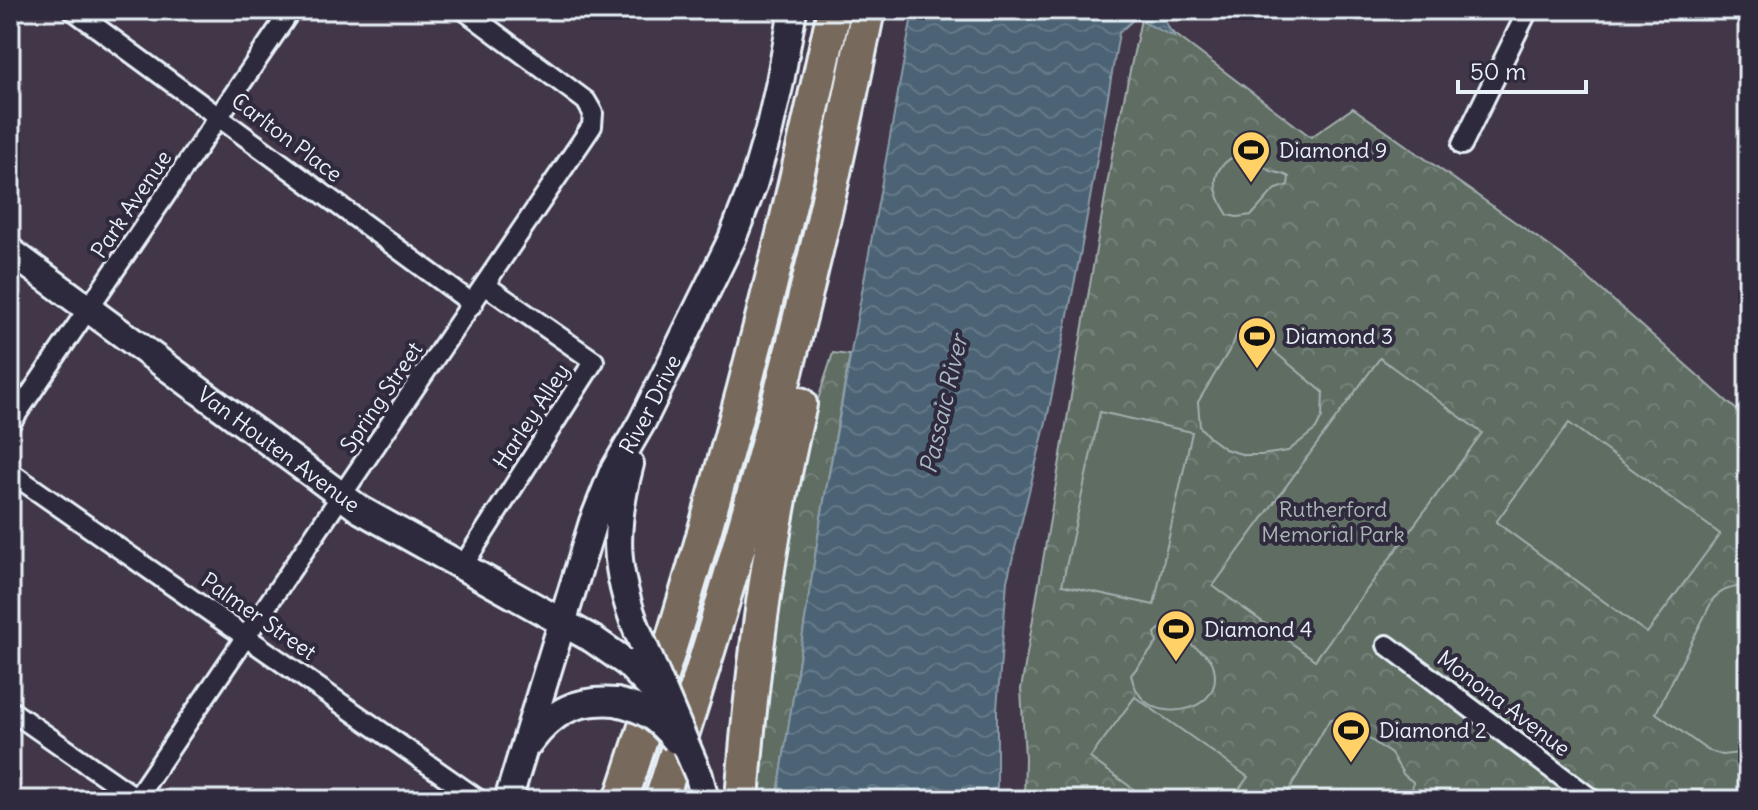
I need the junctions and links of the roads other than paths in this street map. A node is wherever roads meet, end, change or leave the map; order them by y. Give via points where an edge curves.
1 (73, 10) edge
2 (291, 10) edge
3 (464, 10) edge
4 (793, 10) edge
5 (834, 10) edge
6 (869, 10) edge
7 (1528, 10) edge
8 (219, 116) junction
9 (1462, 145) dead end
10 (10, 251) edge
11 (485, 285) junction
12 (473, 304) junction
13 (89, 309) junction
14 (642, 422) junction
15 (10, 424) edge
16 (10, 472) edge
17 (343, 496) junction
18 (462, 567) junction
19 (685, 599) junction
20 (563, 622) junction
21 (247, 636) junction
22 (1387, 645) dead end
23 (10, 710) edge
24 (674, 719) junction
25 (520, 761) junction
26 (702, 788) edge
27 (137, 799) edge
28 (479, 800) edge
29 (508, 800) edge
30 (598, 800) edge
31 (621, 800) edge
32 (661, 800) edge
33 (742, 800) edge
34 (1593, 800) edge

1 - 8 street, Carlton Place
2 - 8 street, Park Avenue
3 - 11 street, Spring Street via 586,101 593,113 592,126
4 - 14 main road, River Drive via 753,185
5 - 19 highway via 767,301
6 - 32 highway via 775,414
6 - 33 highway via 836,244 769,554
7 - 9 street
8 - 12 street, Carlton Place
8 - 13 street, Park Avenue
10 - 13 main road, Van Houten Avenue
11 - 12 street, Spring Street
11 - 18 street, Harley Alley via 594,361
12 - 17 street, Spring Street
13 - 15 street, Park Avenue
13 - 17 main road, Van Houten Avenue
14 - 20 main road, River Drive via 602,496
14 - 24 main road, bridge via 620,504 617,547 623,591
16 - 21 street, Palmer Street
17 - 18 main road, Van Houten Avenue
17 - 21 street, Spring Street
18 - 20 main road, Van Houten Avenue
19 - 30 highway
19 - 31 highway
20 - 24 main road, Van Houten Avenue, bridge via 627,663
20 - 25 main road, River Drive
21 - 27 street, Spring Street
21 - 28 street, Palmer Street
22 - 34 street, Monona Avenue
23 - 27 street
24 - 26 main road, bridge
25 - 26 main road, bridge via 553,717 583,703 616,702 662,724
25 - 29 main road, River Drive

